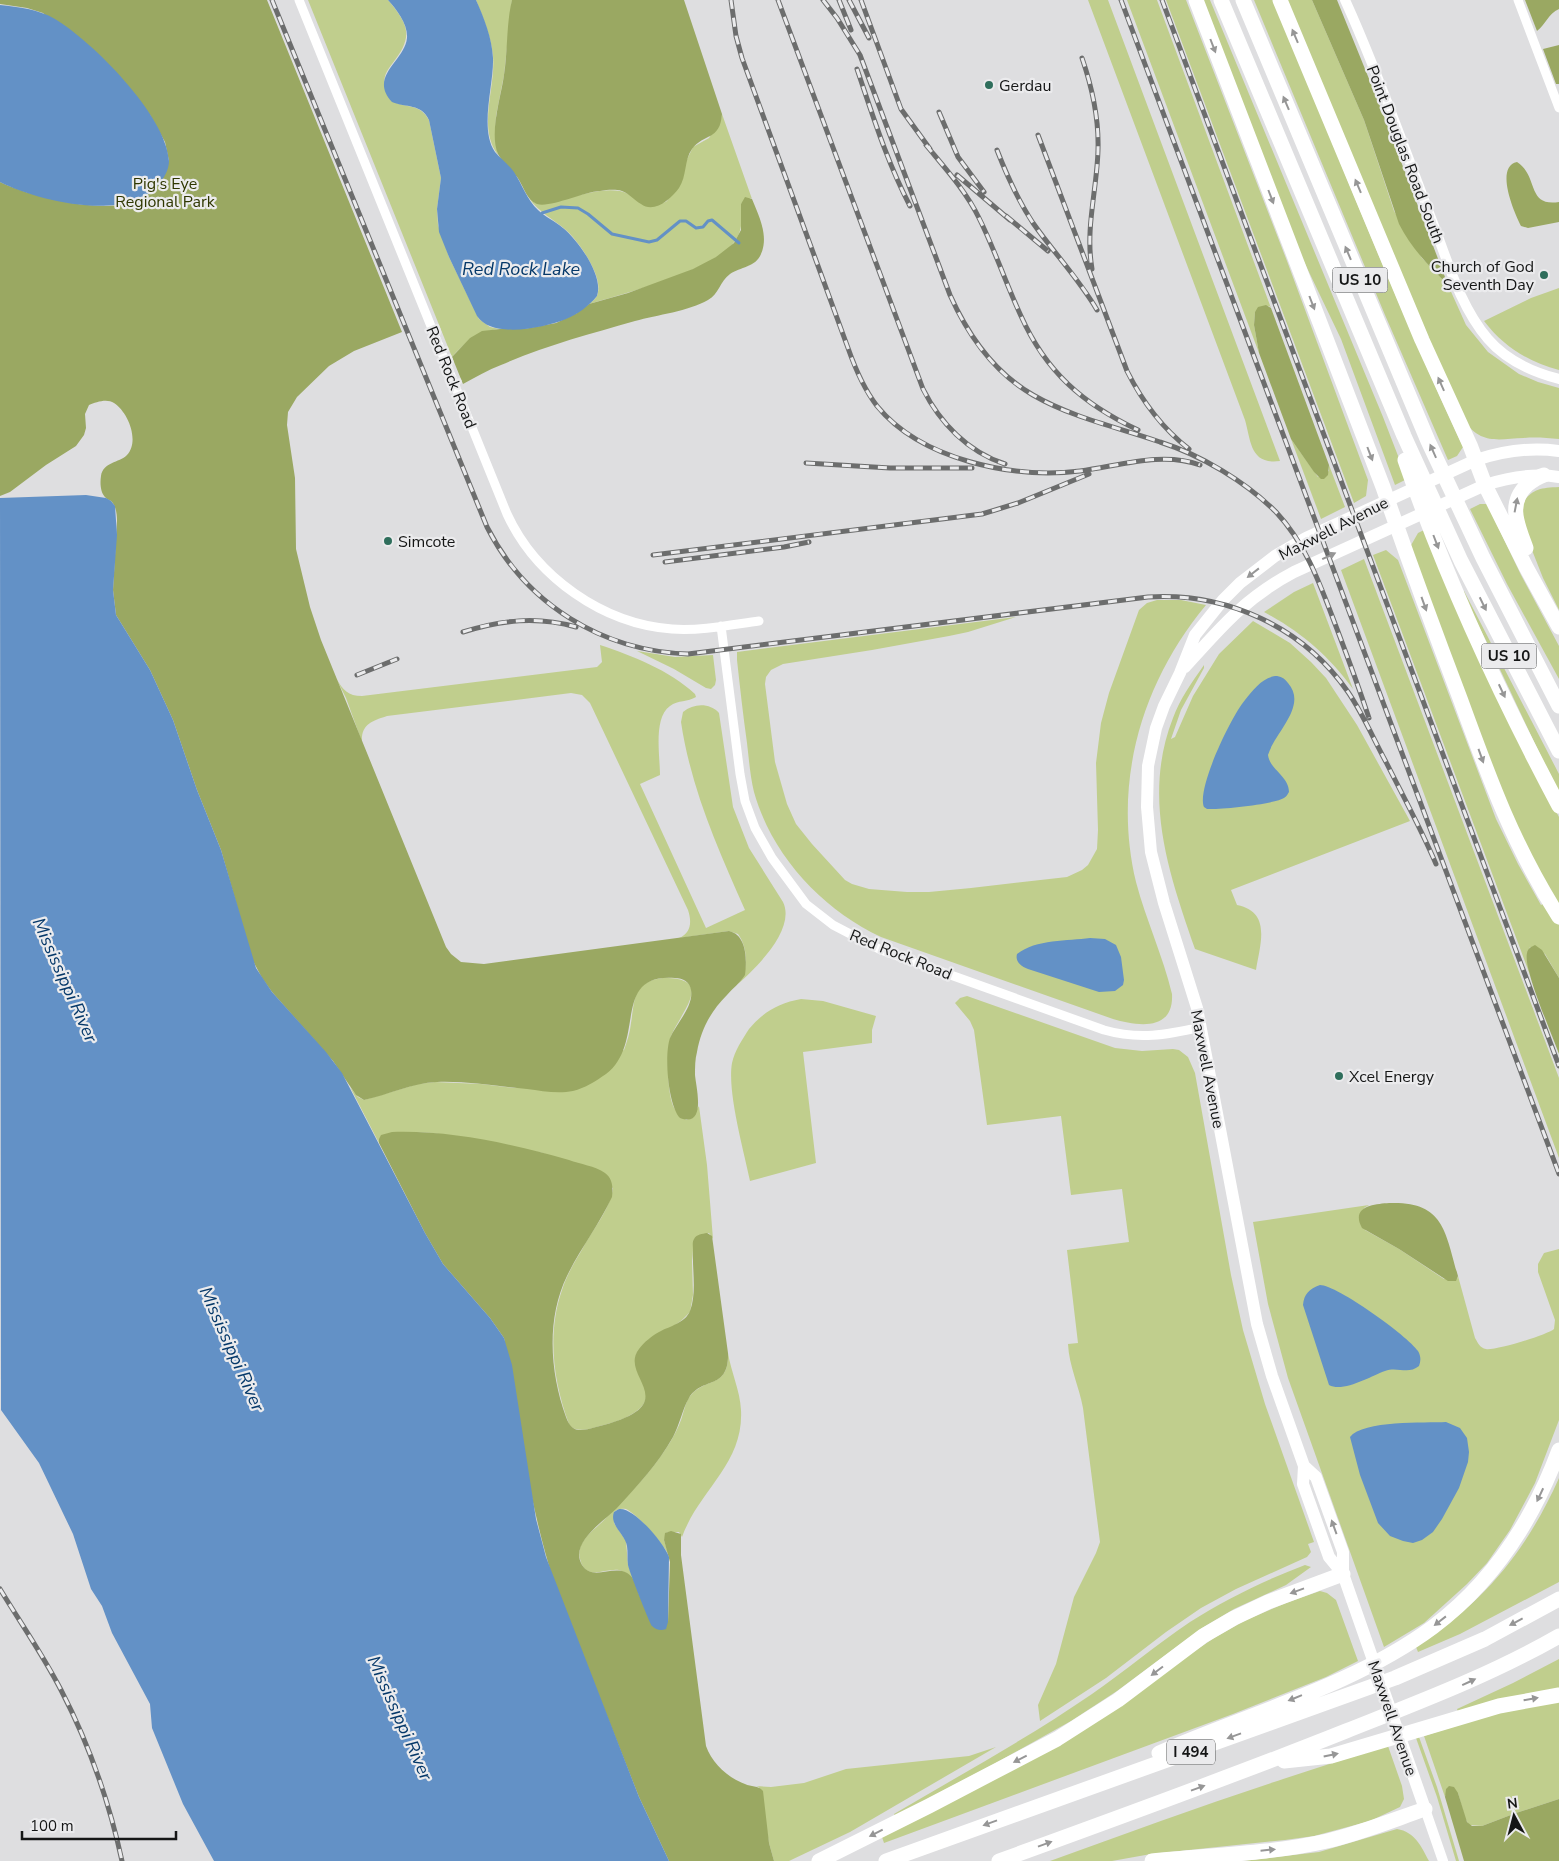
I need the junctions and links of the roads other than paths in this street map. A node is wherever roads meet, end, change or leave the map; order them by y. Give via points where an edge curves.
1 (299, 0) edge
2 (1196, 0) edge
3 (1221, 0) edge
4 (1242, 0) edge
5 (1280, 0) edge
6 (1345, 0) edge
7 (1518, 0) edge
8 (1559, 108) edge
9 (1366, 348) junction
10 (1559, 379) edge
11 (1559, 452) edge
12 (1469, 463) junction
13 (1552, 476) edge
14 (1479, 488) junction
15 (1388, 500) junction
16 (1396, 525) junction
17 (759, 621) dead end
18 (1556, 622) edge
19 (721, 626) junction
20 (1180, 672) junction
21 (1559, 706) edge
22 (1559, 751) edge
23 (1559, 806) edge
24 (1559, 917) edge
25 (1201, 1027) junction
26 (1559, 1450) edge
27 (1343, 1574) junction
28 (1559, 1599) edge
29 (1559, 1636) edge
30 (1559, 1695) edge
31 (1266, 1763) junction
32 (1036, 1807) junction
33 (1426, 1809) junction
34 (820, 1861) edge
35 (886, 1861) edge
36 (999, 1861) edge
37 (1152, 1861) edge
38 (1443, 1861) edge

1 - 19 street, Red Rock Road via 519,535 551,574 609,613 667,628
2 -> 15 highway
3 - 9 highway, US 10
21 -> 4 highway, US 10 via 1483,558 1428,441
12 -> 5 highway via 1434,369
6 - 10 street, Point Douglas Road South via 1471,316 1488,340 1507,356
7 - 8 street
9 -> 22 highway, US 10 via 1457,552
9 -> 23 highway via 1455,590
11 - 12 main road, Maxwell Avenue via 1518,450
12 - 14 highway
12 - 15 main road, Maxwell Avenue
13 - 14 main road, Maxwell Avenue via 1518,477
18 -> 13 highway via 1518,526 1515,510 1524,489 1534,480
14 - 16 main road, Maxwell Avenue
14 - 18 highway
15 - 16 highway
15 -> 20 main road, Maxwell Avenue via 1306,538 1270,560 1228,595 1194,635
20 -> 16 main road, Maxwell Avenue via 1241,607 1278,581
16 -> 24 highway via 1501,808
17 - 19 street, Red Rock Road
19 - 25 street, Red Rock Road via 745,801 755,828 772,858 813,911 881,950 1104,1030 1143,1037
20 - 25 main road, Maxwell Avenue via 1164,706 1151,752 1146,791 1147,820 1157,881
25 - 27 main road, Maxwell Avenue via 1256,1324 1304,1466 1303,1484 1329,1557
26 -> 32 highway via 1531,1513 1497,1565 1446,1616 1405,1645 1340,1679
27 - 33 main road, Maxwell Avenue
27 -> 34 highway via 1234,1618 1203,1636 1118,1700 1063,1735
28 -> 32 highway, I 494 via 1414,1670
31 -> 29 highway, I 494 via 1424,1701 1488,1673
31 -> 30 highway via 1331,1756 1506,1704
36 -> 31 highway, I 494
32 -> 35 highway, I 494
37 -> 33 highway via 1317,1843
33 - 38 street, Maxwell Avenue

